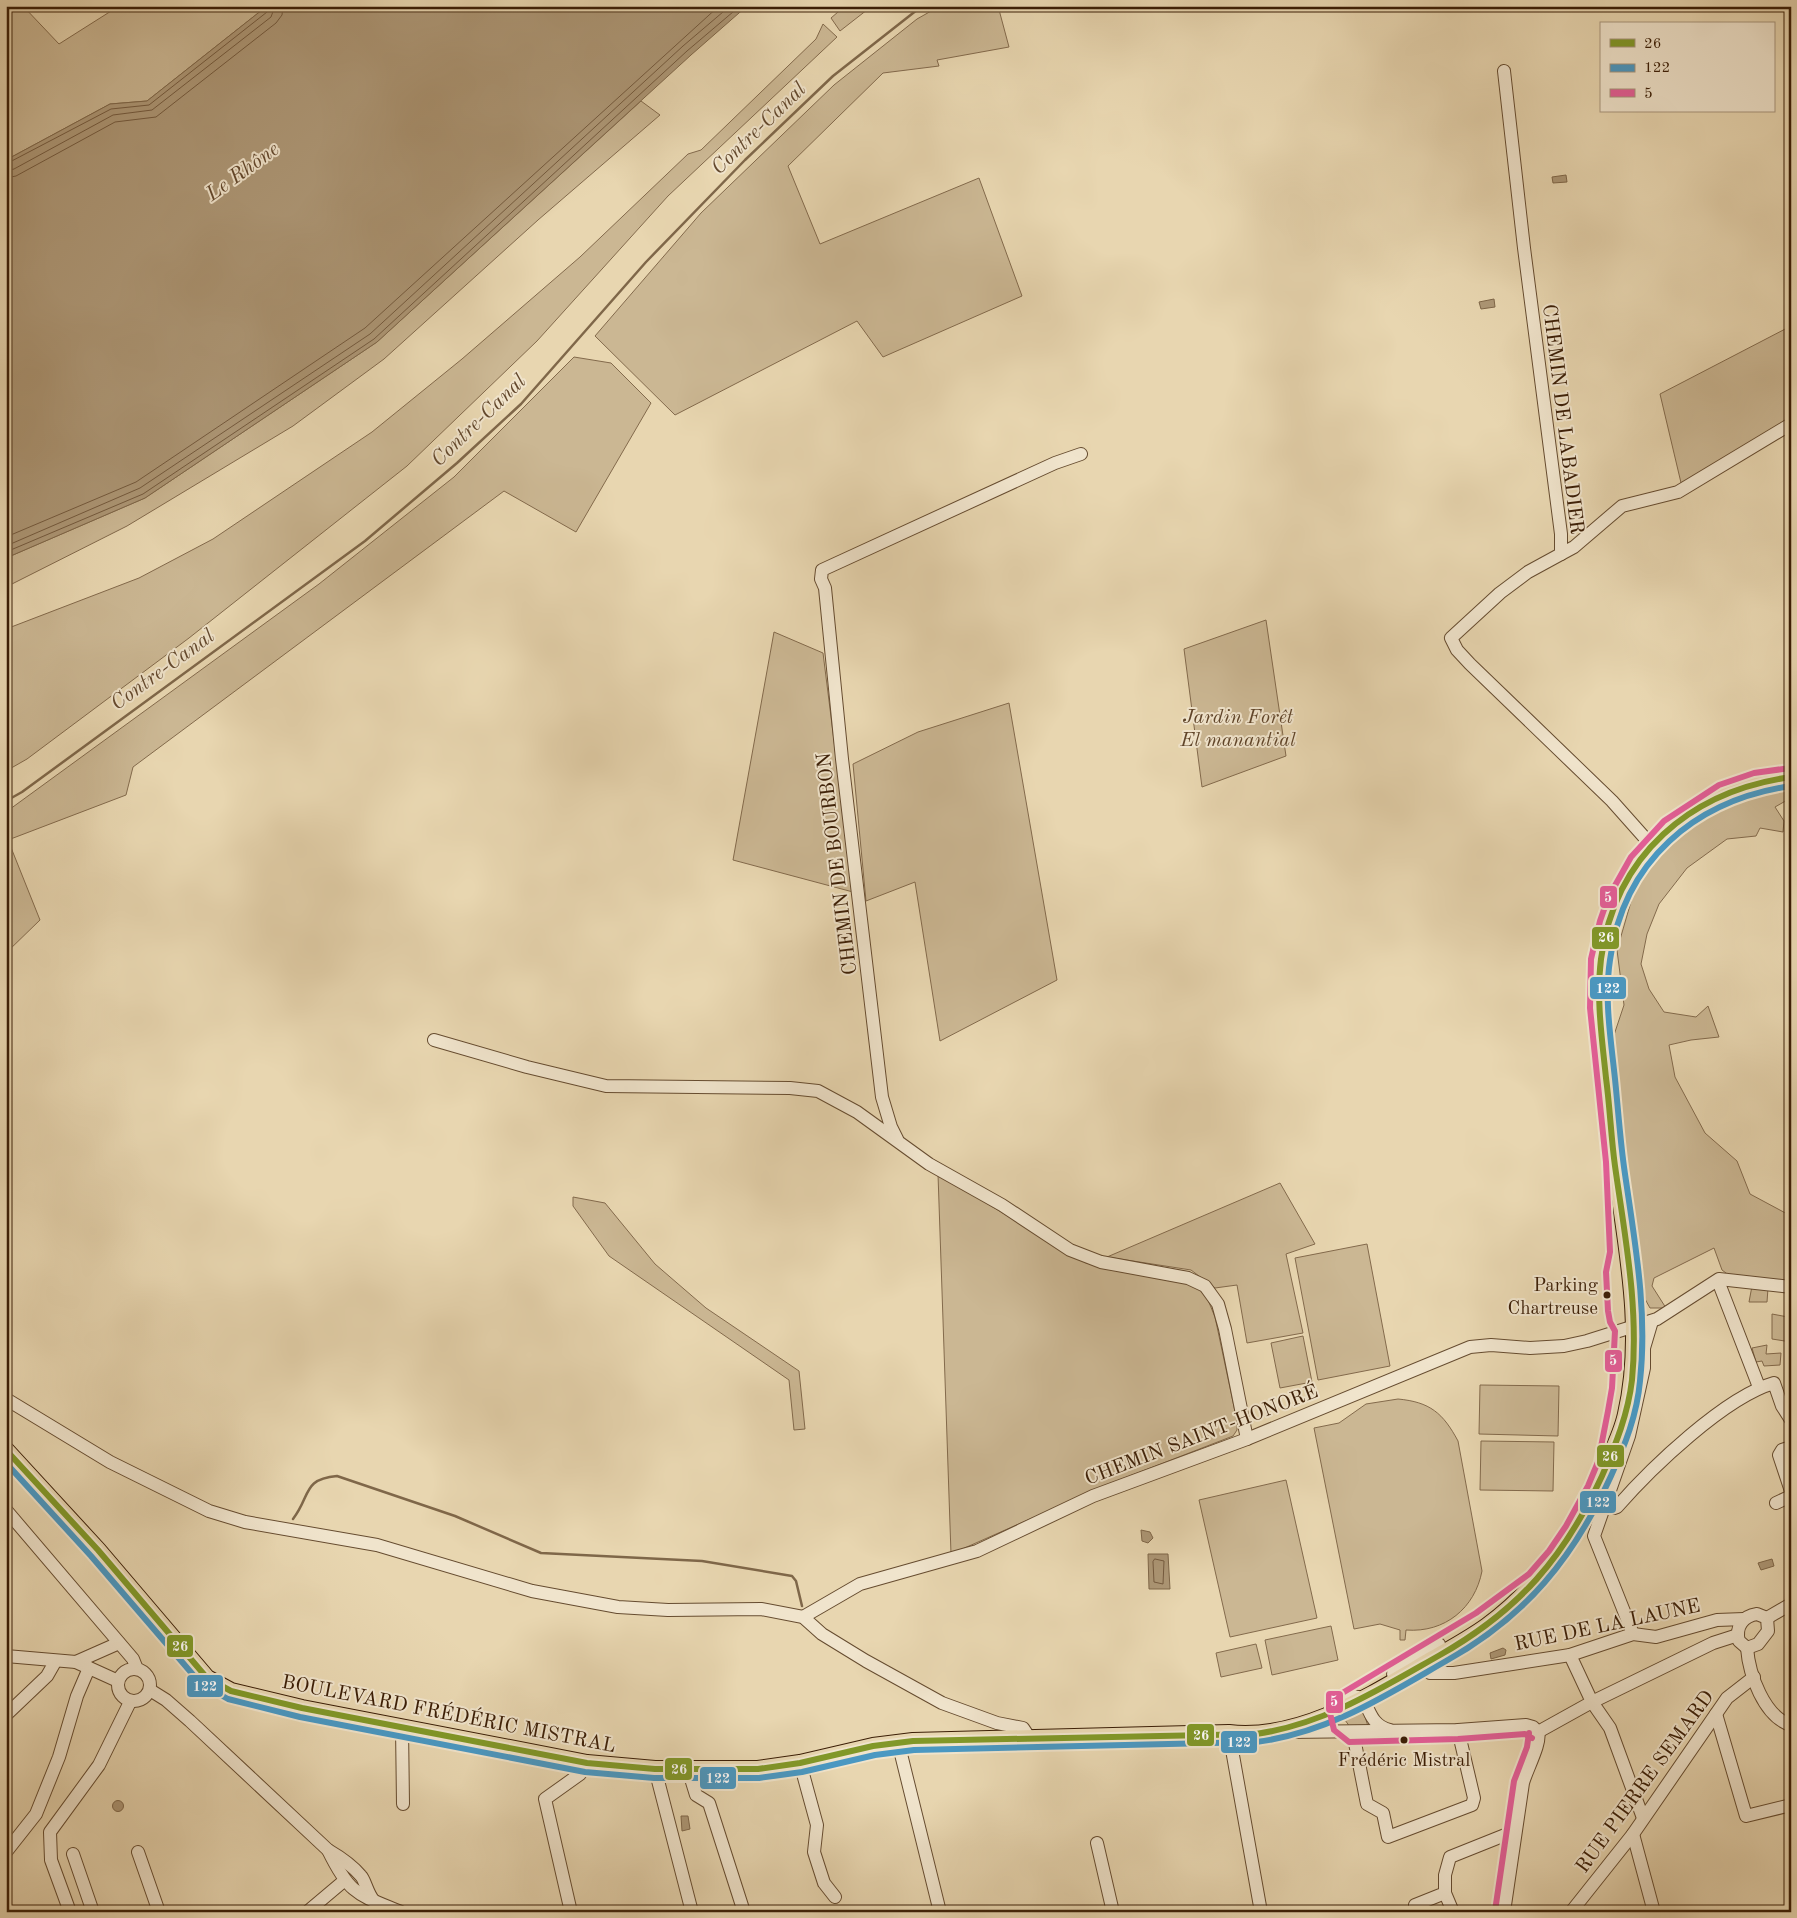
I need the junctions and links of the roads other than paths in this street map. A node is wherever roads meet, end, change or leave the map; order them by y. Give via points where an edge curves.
1 (1504, 71) dead end
2 (1791, 424) edge
3 (1081, 454) dead end
4 (1561, 554) junction
5 (1791, 777) edge
6 (1652, 846) junction
7 (434, 1040) dead end
8 (898, 1142) junction
9 (1720, 1286) dead end
10 (1791, 1288) edge
11 (1652, 1321) junction
12 (1629, 1328) junction
13 (1759, 1387) junction
14 (6, 1399) edge
15 (1791, 1420) edge
16 (1247, 1439) junction
17 (1791, 1447) edge
18 (6, 1450) edge
19 (1791, 1491) edge
20 (1791, 1496) edge
21 (1776, 1503) dead end
22 (1606, 1506) junction
23 (6, 1510) edge
24 (1535, 1580) junction
25 (1791, 1604) edge
26 (803, 1616) junction
27 (1767, 1618) junction
28 (1744, 1619) junction
29 (1633, 1634) junction
30 (1738, 1635) junction
31 (119, 1643) junction
32 (1747, 1648) junction
33 (1570, 1655) junction
34 (6, 1656) edge
35 (55, 1662) junction
36 (76, 1662) junction
37 (1420, 1666) junction
38 (89, 1668) junction
39 (137, 1669) junction
40 (1754, 1678) junction
41 (118, 1681) junction
42 (150, 1690) junction
43 (1355, 1696) junction
44 (130, 1702) junction
45 (1592, 1702) junction
46 (1338, 1710) junction
47 (1716, 1714) junction
48 (6, 1715) edge
49 (1791, 1726) edge
50 (402, 1727) junction
51 (1458, 1730) junction
52 (1393, 1731) junction
53 (1276, 1732) junction
54 (1538, 1732) junction
55 (1229, 1733) junction
56 (1351, 1733) junction
57 (1030, 1737) junction
58 (898, 1742) junction
59 (587, 1763) junction
60 (800, 1763) junction
61 (655, 1769) junction
62 (688, 1769) junction
63 (403, 1804) dead end
64 (1791, 1805) edge
65 (1643, 1818) junction
66 (1515, 1831) junction
67 (1633, 1834) junction
68 (1097, 1843) dead end
69 (328, 1850) junction
70 (6, 1852) edge
71 (138, 1852) dead end
72 (73, 1854) dead end
73 (346, 1880) junction
74 (1445, 1893) junction
75 (835, 1897) dead end
76 (374, 1901) junction
77 (70, 1912) edge
78 (93, 1912) edge
79 (159, 1912) edge
80 (308, 1912) edge
81 (400, 1912) edge
82 (571, 1912) edge
83 (692, 1912) edge
84 (744, 1912) edge
85 (940, 1912) edge
86 (1113, 1912) edge
87 (1261, 1912) edge
88 (1418, 1912) edge
89 (1453, 1912) edge
90 (1504, 1912) edge
91 (1571, 1912) edge
92 (1654, 1912) edge

1 - 4 street, CHEMIN DE LABADIER
2 - 4 street via 1678,492 1622,506 1574,547
3 - 8 street, CHEMIN DE BOURBON via 822,570 882,1097 890,1127
4 - 6 street, CHEMIN DE LABADIER via 1528,572 1500,593 1451,638 1470,664 1612,801
5 - 6 main road via 1756,782 1722,793 1686,815
6 - 12 main road via 1638,862 1616,902 1600,960 1599,1008 1628,1252
7 - 8 street via 606,1086 790,1088 818,1092 857,1112
8 - 16 street via 1070,1250 1101,1262 1188,1278 1205,1286 1218,1304 1226,1329
9 - 13 street
10 - 11 street, CHEMIN SAINT-HONORÉ via 1719,1279
11 - 12 street, CHEMIN SAINT-HONORÉ
11 - 22 street via 1644,1348 1644,1368 1629,1436
12 - 16 street, CHEMIN SAINT-HONORÉ via 1564,1346 1470,1347
12 - 24 main road via 1631,1388 1626,1416 1596,1490 1574,1531
13 - 15 street via 1774,1383
13 - 22 street via 1707,1422 1638,1482 1617,1507
14 - 26 street via 110,1462 209,1511 245,1522 377,1545 532,1591 618,1607 760,1609
16 - 26 street, CHEMIN SAINT-HONORÉ via 1093,1496 1004,1540 860,1584
17 - 19 street via 1779,1455
18 - 50 main road, BOULEVARD FRÉDÉRIC MISTRAL via 98,1550 203,1673 218,1685 286,1704
20 - 21 street
22 - 29 street via 1594,1536
23 - 31 street
24 - 37 main road via 1520,1598 1486,1626
24 - 43 main road via 1498,1609
25 - 27 street
26 - 57 street via 822,1634 942,1703 997,1724 1023,1728
27 - 28 street via 1757,1614
27 - 32 street via 1770,1625 1765,1638
28 - 29 street, RUE DE LA LAUNE via 1717,1620 1656,1637
28 - 30 street
29 - 33 street, RUE DE LA LAUNE
30 - 32 street
30 - 45 street via 1713,1643
31 - 36 street
31 - 39 street via 133,1658
32 - 40 street
33 - 37 street, RUE DE LA LAUNE via 1444,1674 1430,1673
33 - 45 street
34 - 35 street
35 - 36 street
35 - 48 street via 47,1676
36 - 38 street
37 - 43 main road
38 - 41 street
38 - 70 street via 36,1814
39 - 41 street via 123,1672
39 - 42 street via 148,1677
40 - 47 street, RUE PIERRE SEMARD via 1732,1693
40 - 49 street via 1770,1710
41 - 44 street via 119,1694
42 - 44 street via 142,1700
42 - 69 street via 190,1721
43 - 46 main road, BOULEVARD FRÉDÉRIC MISTRAL
43 - 52 street via 1380,1728
43 - 55 main road, BOULEVARD FRÉDÉRIC MISTRAL
44 - 77 street via 99,1765 50,1832 51,1860
45 - 54 street
45 - 65 street via 1610,1728
46 - 53 main road, BOULEVARD FRÉDÉRIC MISTRAL
46 - 56 street via 1339,1722
47 - 64 street via 1746,1816
47 - 65 street, RUE PIERRE SEMARD
50 - 59 main road, BOULEVARD FRÉDÉRIC MISTRAL
50 - 63 street
51 - 52 street, BOULEVARD FRÉDÉRIC MISTRAL
51 - 54 street, BOULEVARD FRÉDÉRIC MISTRAL via 1526,1725
51 - 56 street via 1474,1798 1472,1805 1388,1837 1383,1813 1367,1804
52 - 56 street, BOULEVARD FRÉDÉRIC MISTRAL
53 - 55 main road, BOULEVARD FRÉDÉRIC MISTRAL via 1251,1736
53 - 56 street, BOULEVARD FRÉDÉRIC MISTRAL
54 - 66 street via 1538,1744 1523,1783
55 - 57 main road, BOULEVARD FRÉDÉRIC MISTRAL
55 - 87 street
57 - 58 main road, BOULEVARD FRÉDÉRIC MISTRAL
58 - 60 main road, BOULEVARD FRÉDÉRIC MISTRAL
58 - 85 street
59 - 61 main road, BOULEVARD FRÉDÉRIC MISTRAL
59 - 82 street via 580,1774 546,1799
60 - 62 main road, BOULEVARD FRÉDÉRIC MISTRAL via 758,1769
60 - 75 street via 817,1825 814,1852 824,1883
61 - 62 main road, BOULEVARD FRÉDÉRIC MISTRAL
61 - 83 street
62 - 84 street via 696,1796 709,1803
65 - 67 street, RUE PIERRE SEMARD
66 - 74 street via 1450,1857
66 - 90 street
67 - 91 street, RUE PIERRE SEMARD
67 - 92 street
68 - 86 street
69 - 73 street
69 - 76 street via 362,1877
71 - 79 street
72 - 78 street
73 - 76 street via 357,1894
73 - 80 street
74 - 88 street via 1415,1905
74 - 89 street
76 - 81 street

